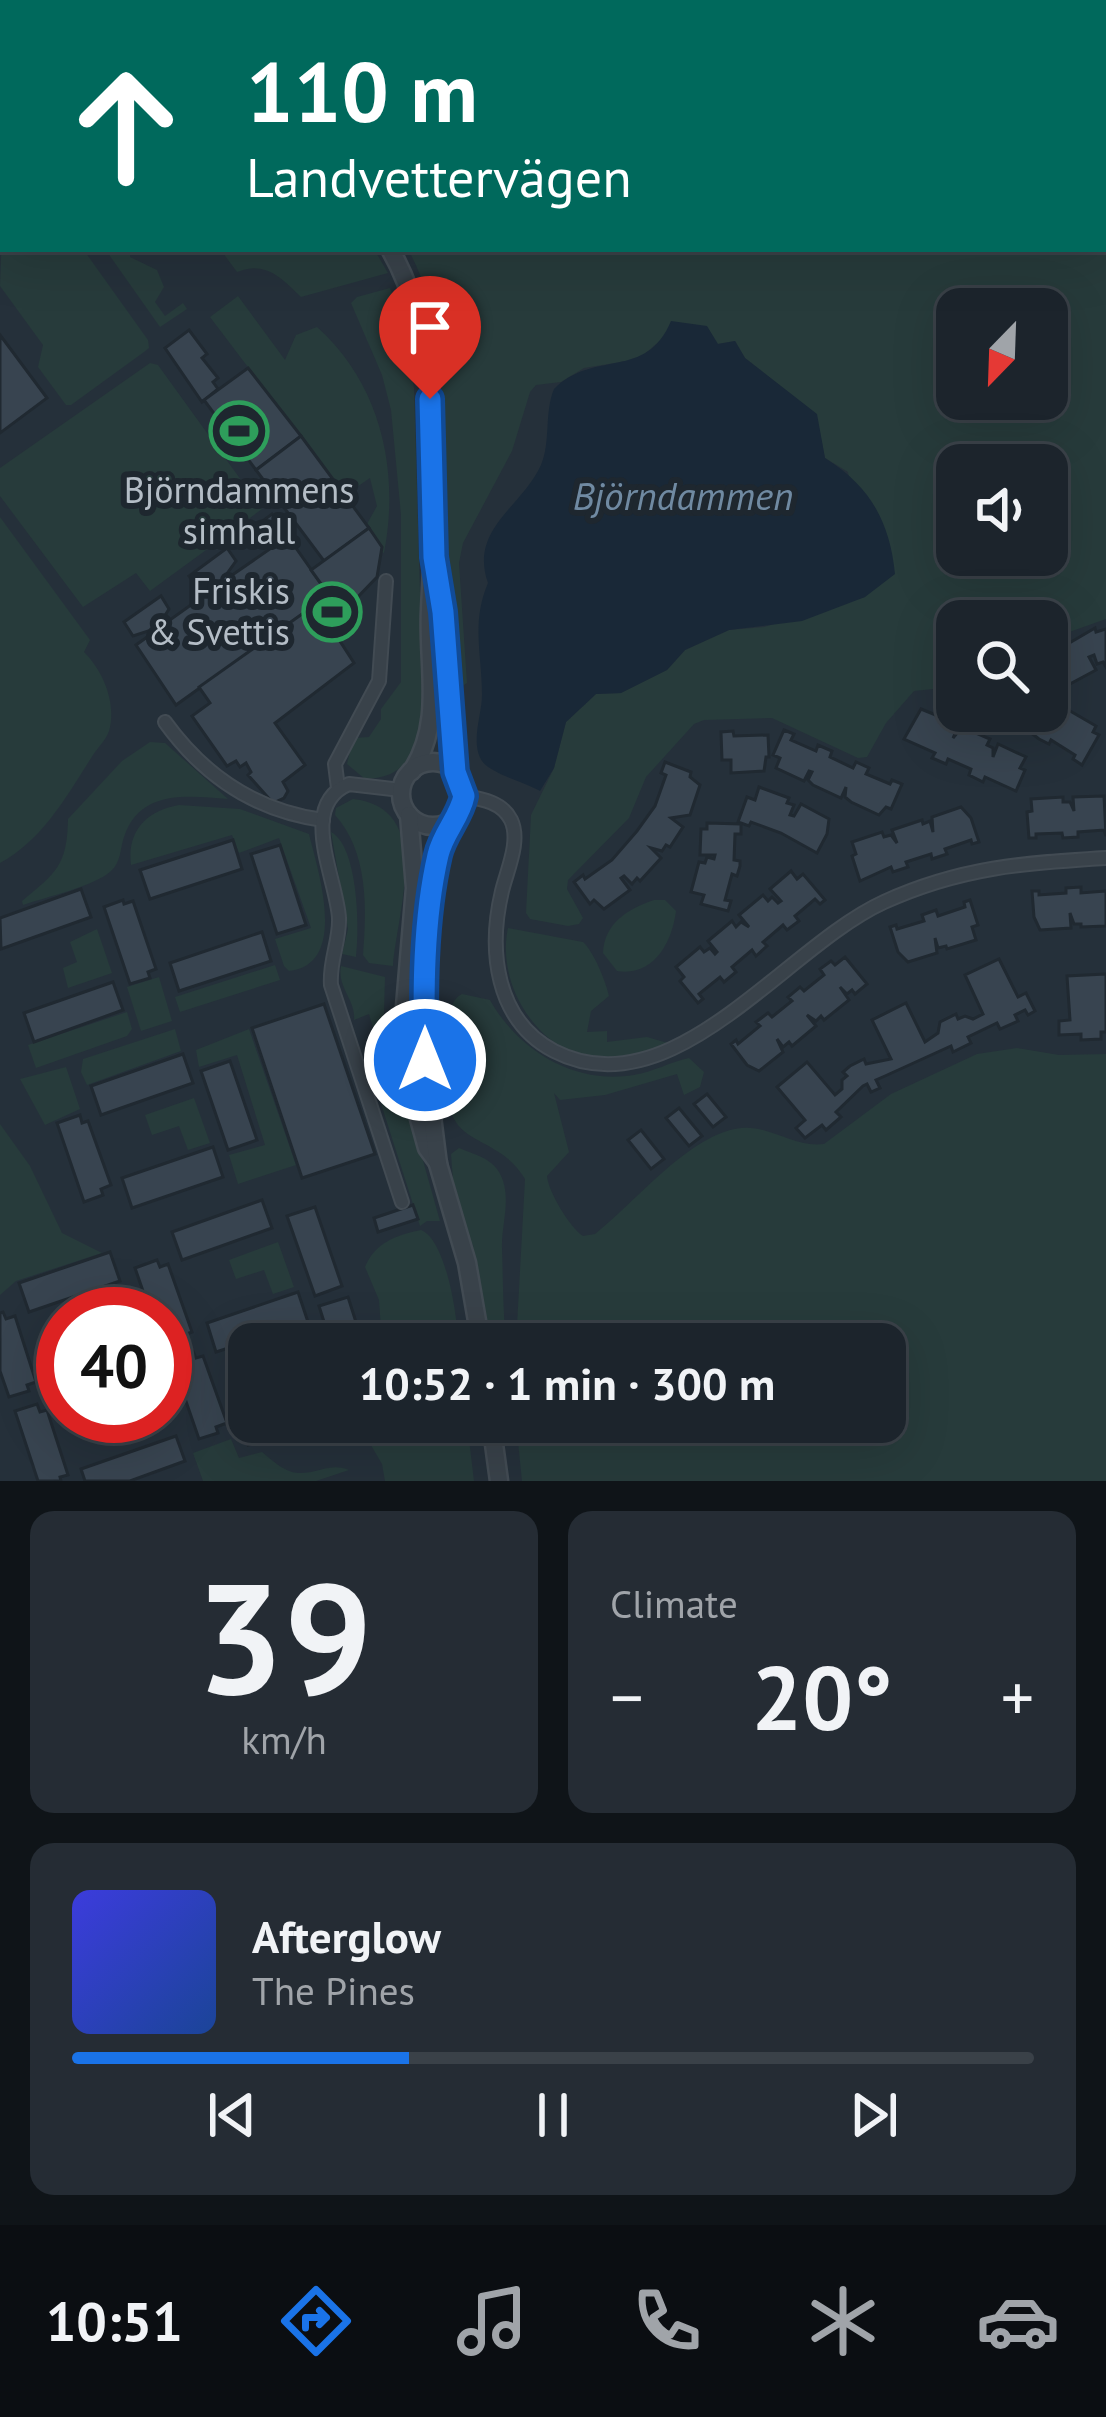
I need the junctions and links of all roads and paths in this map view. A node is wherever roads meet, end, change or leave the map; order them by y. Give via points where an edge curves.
1 (392, 252) edge
2 (434, 557) junction
3 (386, 581) dead end
4 (165, 722) dead end
5 (412, 771) junction
6 (455, 772) junction
7 (338, 788) junction
8 (401, 790) junction
9 (464, 796) junction
10 (409, 815) junction
11 (454, 818) junction
12 (322, 820) junction
13 (1106, 857) edge
14 (438, 1163) junction
15 (402, 1202) dead end
16 (477, 1323) edge
17 (494, 1443) edge
18 (499, 1481) edge

1 - 2 street via 426,356
2 - 5 street via 432,724
2 - 6 street
3 - 7 street via 379,681 335,764
4 - 12 street via 219,781
5 - 6 street via 434,763
5 - 8 street
6 - 9 street
7 - 8 street
7 - 12 street
8 - 10 street
9 - 11 street
9 - 13 street via 495,804 513,827 494,940 505,996 544,1045 596,1065 663,1055 855,917 908,892 997,865
10 - 11 street via 431,826
10 - 14 street via 415,888 404,1030 413,1097
11 - 14 street via 434,876 424,1014
12 - 15 street via 339,918 332,985
14 - 16 street
17 - 18 street

